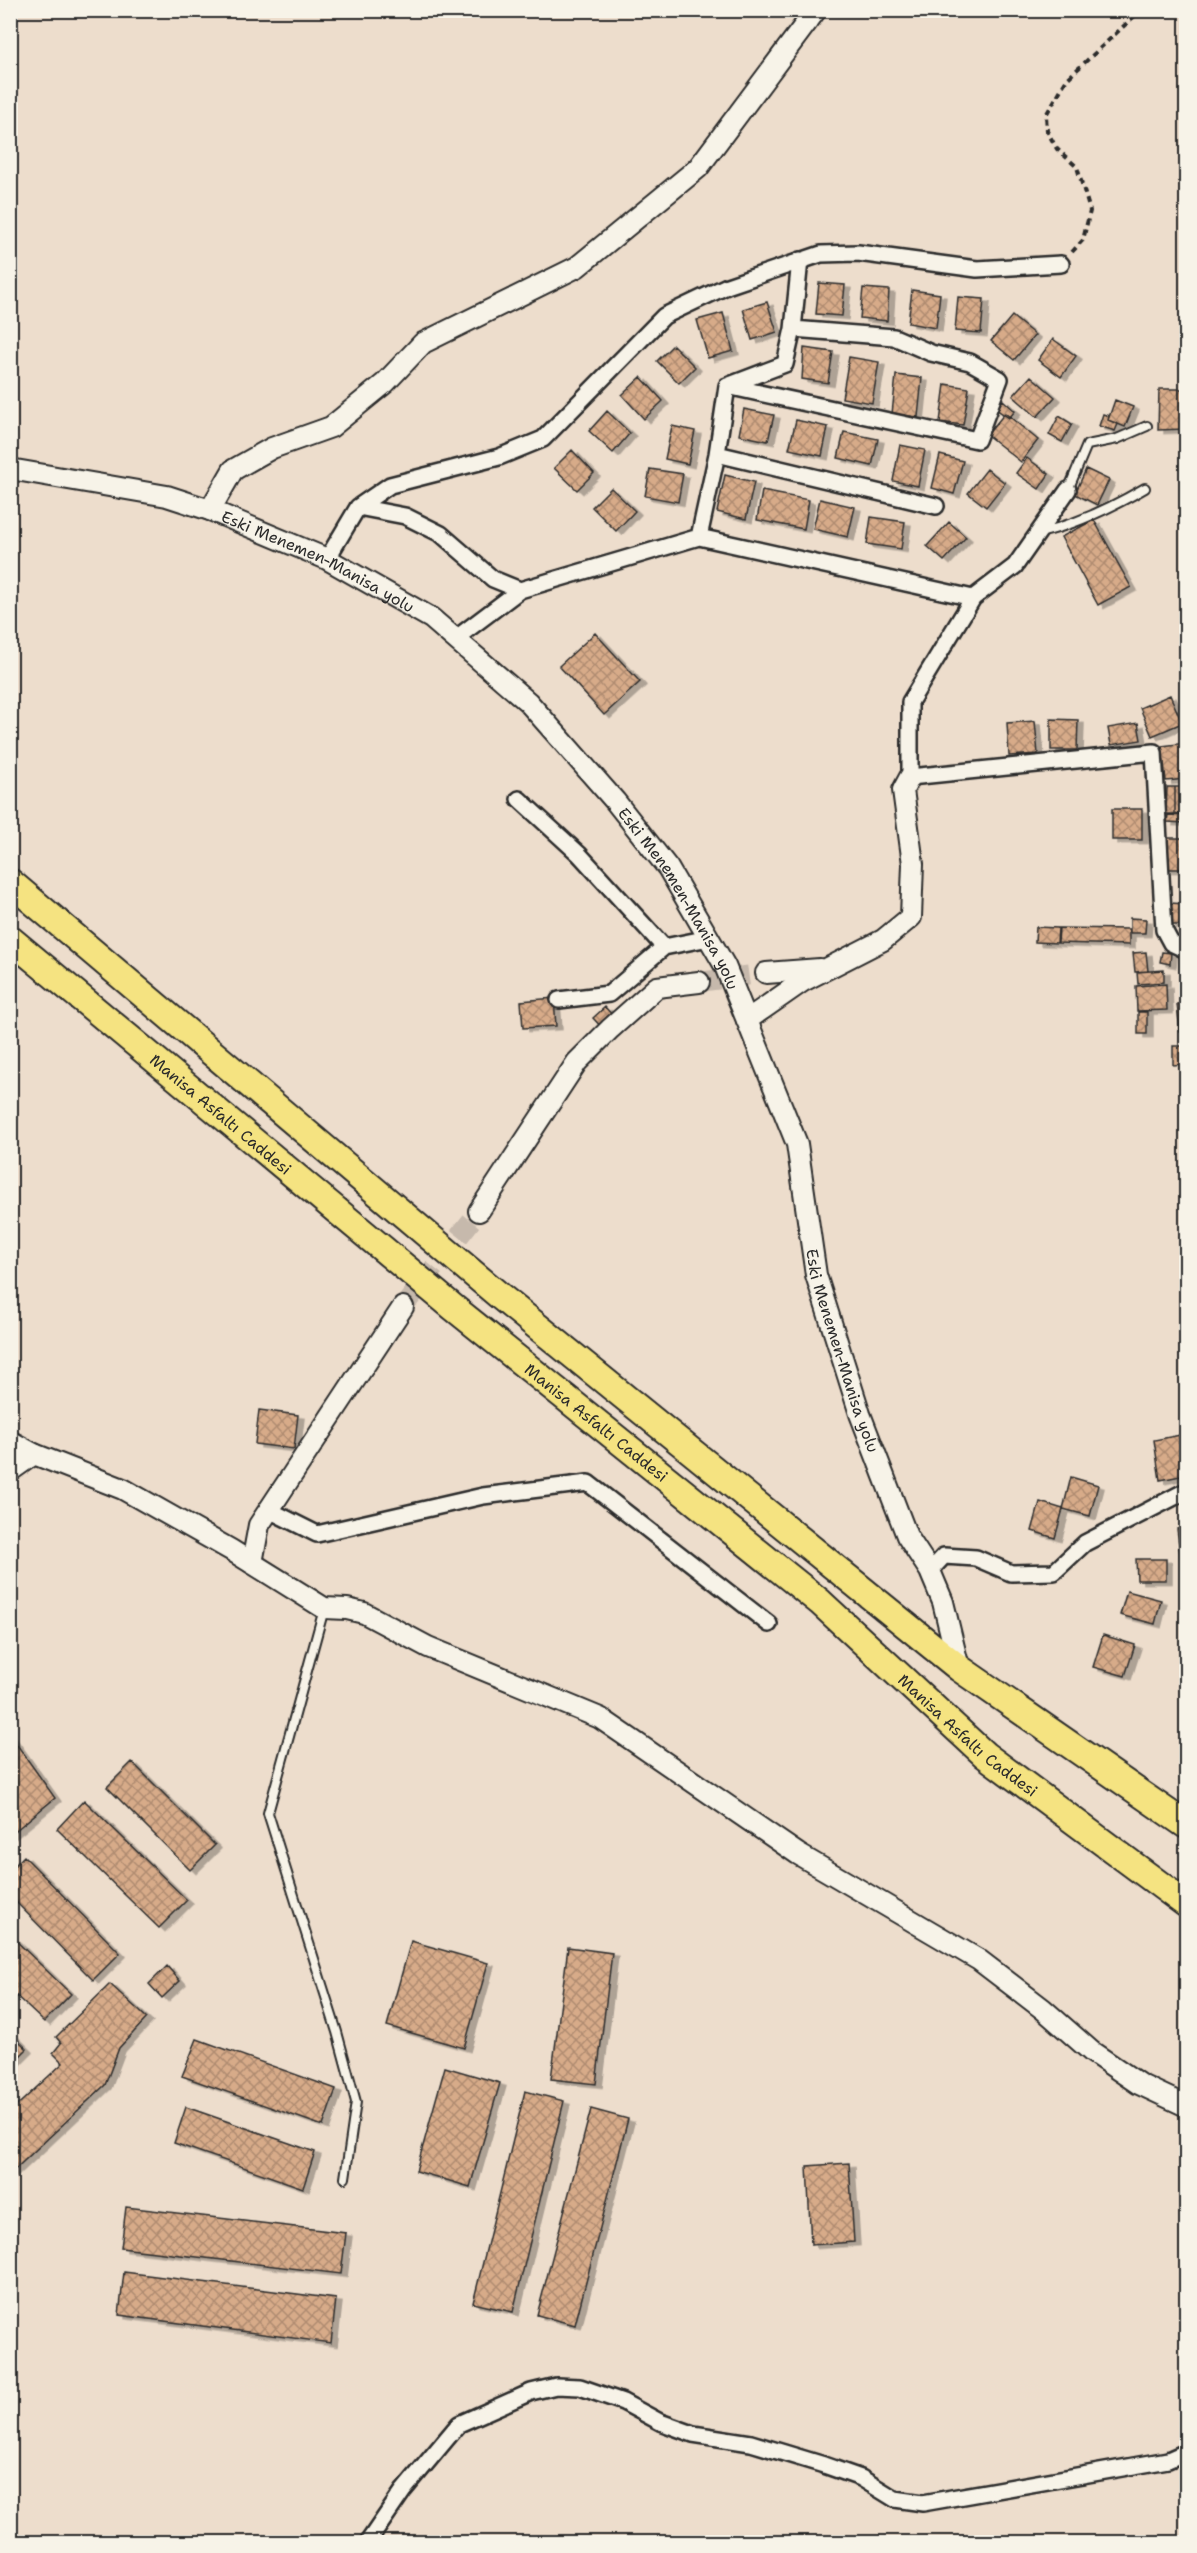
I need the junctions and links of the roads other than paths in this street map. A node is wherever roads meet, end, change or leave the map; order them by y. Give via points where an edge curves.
1 (816, 10) edge
2 (800, 260) junction
3 (1061, 264) road end
4 (793, 329) junction
5 (726, 386) junction
6 (1147, 426) dead end
7 (717, 454) junction
8 (10, 469) edge
9 (1145, 488) dead end
10 (1068, 490) joint
11 (936, 506) dead end
12 (358, 507) junction
13 (210, 510) junction
14 (1038, 533) junction
15 (699, 537) junction
16 (327, 560) junction
17 (520, 590) junction
18 (974, 598) junction
19 (455, 639) junction
20 (910, 777) junction
21 (519, 799) dead end
22 (10, 882) edge
23 (709, 938) junction
24 (10, 939) edge
25 (664, 947) junction
26 (1186, 950) edge
27 (828, 968) junction
28 (766, 973) tunnel mouth
29 (699, 982) tunnel mouth
30 (559, 1000) dead end
31 (747, 1020) junction
32 (479, 1211) tunnel mouth
33 (403, 1307) tunnel mouth
34 (10, 1441) edge
35 (34, 1454) junction
36 (10, 1471) edge
37 (1186, 1491) edge
38 (269, 1510) junction
39 (252, 1563) junction
40 (930, 1571) junction
41 (324, 1608) junction
42 (769, 1624) dead end
43 (959, 1668) junction
44 (1186, 1825) edge
45 (1186, 1904) edge
46 (1186, 2106) edge
47 (345, 2178) dead end
48 (1186, 2452) edge
49 (368, 2542) edge

1 - 13 street via 698,168 577,267 423,343 385,383 331,427 272,448 233,470
2 - 3 street via 821,254 858,253 977,269
2 - 4 street
2 - 12 street via 727,286 664,316 543,439 499,457 390,485
4 - 5 street via 785,364
4 - 5 street via 894,337 931,353 970,362 1000,379 977,440
5 - 7 street
6 - 10 lane via 1117,439 1087,445
7 - 11 street
7 - 15 street
8 - 13 street, Eski Menemen-Manisa yolu via 167,496
9 - 14 lane via 1113,507
10 - 14 street
12 - 16 street
12 - 17 street via 405,516 441,534 493,579
13 - 16 street, Eski Menemen-Manisa yolu
14 - 18 street via 1015,566
15 - 17 street
15 - 18 street
16 - 19 street, Eski Menemen-Manisa yolu via 431,618
17 - 19 street
18 - 20 street via 910,702
19 - 23 street, Eski Menemen-Manisa yolu via 528,702 615,801 668,868
20 - 26 street via 1154,752 1164,930 1171,943
20 - 27 street via 903,790 913,864 911,917 883,940
21 - 25 street via 579,854
22 - 43 highway via 501,1297
23 - 25 street
23 - 31 street, Eski Menemen-Manisa yolu
24 - 45 highway, Manisa Asfaltı Caddesi via 454,1308 820,1602 985,1755
25 - 30 street via 609,994
27 - 28 street
27 - 31 street
29 - 32 street via 657,987 577,1062
31 - 40 street, Eski Menemen-Manisa yolu via 796,1144 816,1275 860,1414 907,1536
33 - 38 street
34 - 35 street
35 - 36 street
35 - 39 street via 123,1489
37 - 40 street via 1085,1543 1054,1572 1011,1573 976,1558 945,1556
38 - 39 street via 259,1525
38 - 42 street via 317,1534 483,1496 588,1483
39 - 41 street
40 - 43 street, Eski Menemen-Manisa yolu via 943,1602
41 - 46 street via 364,1613 428,1647 600,1718 798,1854 979,1960 1092,2052 1139,2084
41 - 47 lane via 268,1814 356,2102
43 - 44 highway
48 - 49 street via 1167,2460 923,2503 895,2499 861,2478 762,2446 693,2434 580,2387 556,2386 531,2392 459,2424 403,2491

